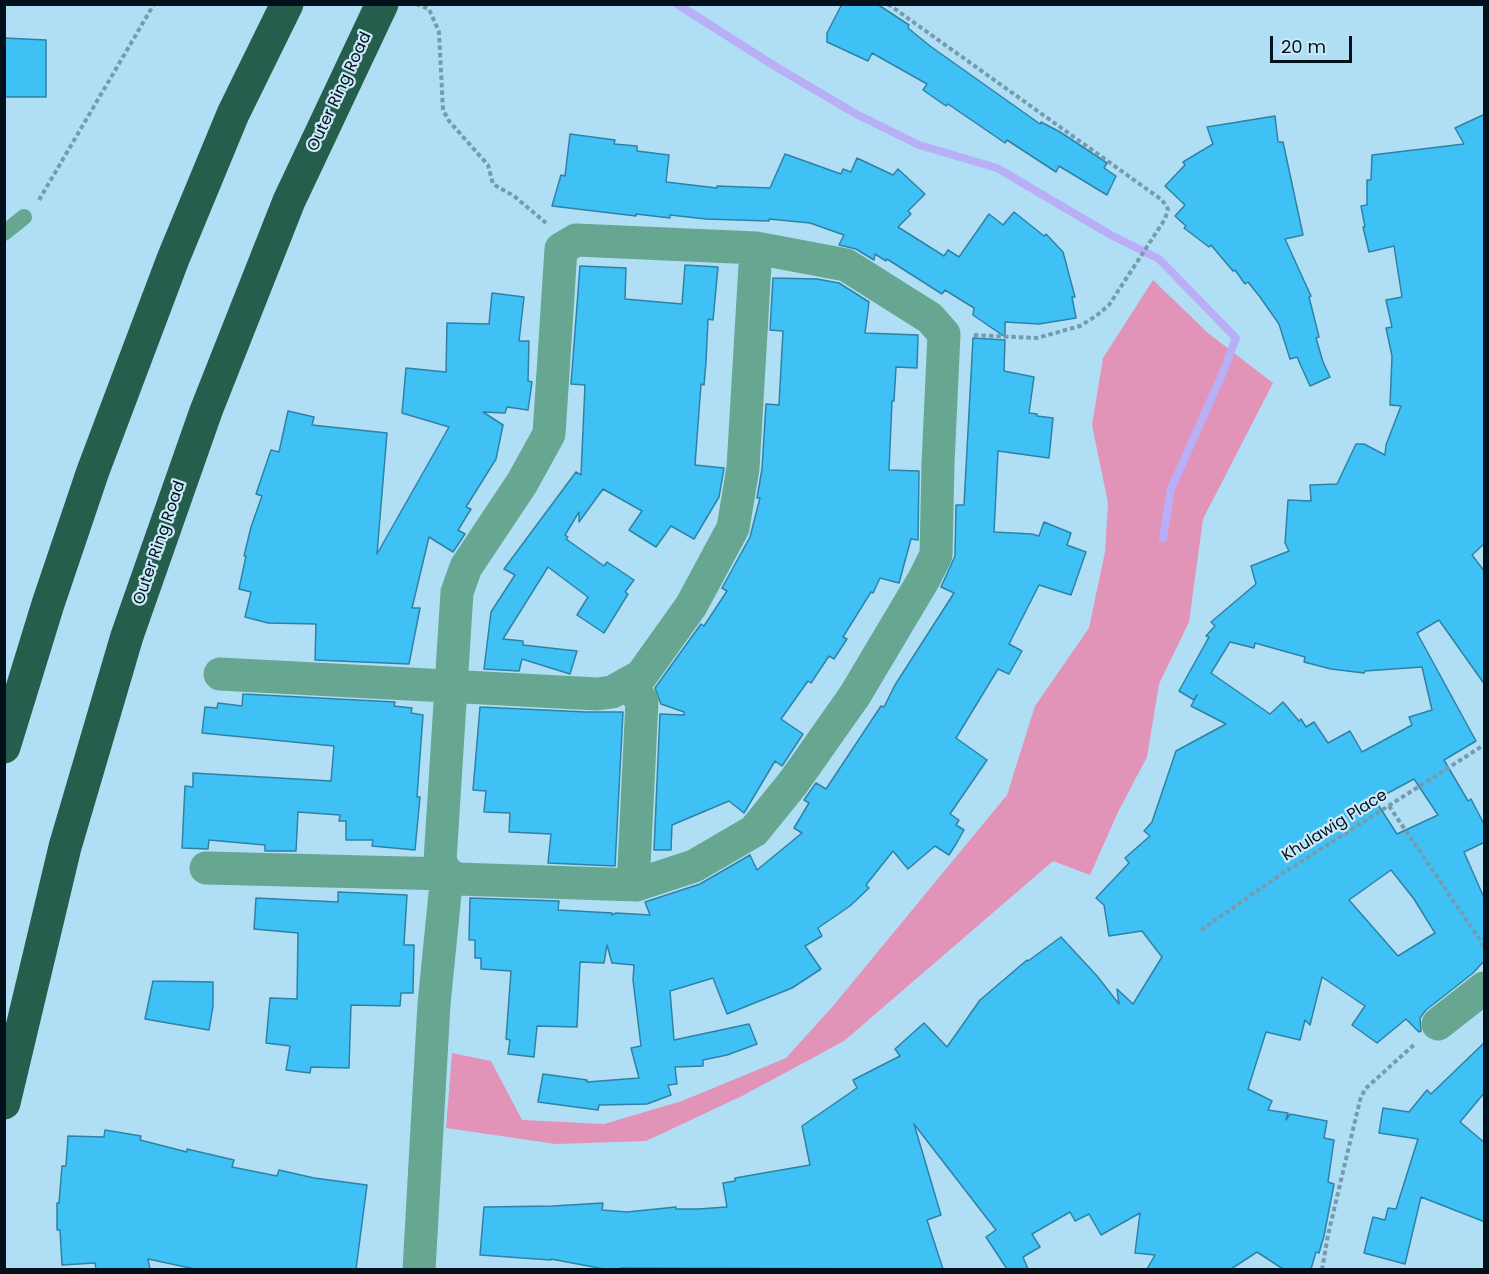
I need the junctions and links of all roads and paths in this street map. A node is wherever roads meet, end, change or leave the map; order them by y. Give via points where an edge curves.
1 (154, 4) edge
2 (287, 4) edge
3 (382, 4) edge
4 (416, 4) edge
5 (888, 4) edge
6 (24, 217) joint
7 (4, 233) edge
8 (576, 240) junction
9 (756, 248) junction
10 (944, 334) junction
11 (220, 674) dead end
12 (628, 684) junction
13 (450, 687) junction
14 (1485, 745) edge
15 (4, 747) edge
16 (1389, 806) junction
17 (206, 868) dead end
18 (447, 874) junction
19 (636, 885) junction
20 (1201, 930) dead end
21 (1485, 946) edge
22 (1485, 988) edge
23 (1438, 1024) joint
24 (4, 1104) edge
25 (419, 1269) edge
26 (1322, 1269) edge

1 - 6 path via 39,200
2 - 15 highway via 233,114 173,259 93,471
3 - 24 highway, Outer Ring Road via 289,201 206,411 127,636 65,847
4 - 8 path via 429,9 440,32 442,110 449,121 488,165 493,184 539,219
5 - 10 path via 1162,200 1168,209 1109,305 1080,326 1036,338
6 - 7 lane
8 - 9 street
8 - 13 street via 561,249 549,434 522,483 466,567 457,592
9 - 10 street via 846,265 930,318
9 - 12 street via 742,468 733,528 691,606 640,676
10 - 19 street via 936,555 924,579 855,695 794,783 754,831 694,866
11 - 13 street
12 - 13 street via 597,694
12 - 19 street via 642,701
13 - 18 street via 440,861
14 - 16 path, Khulawig Place
16 - 20 path, Khulawig Place
16 - 21 path
17 - 18 street
18 - 19 street via 458,879
18 - 25 street via 434,1004
22 - 23 street
23 - 26 path via 1365,1089

